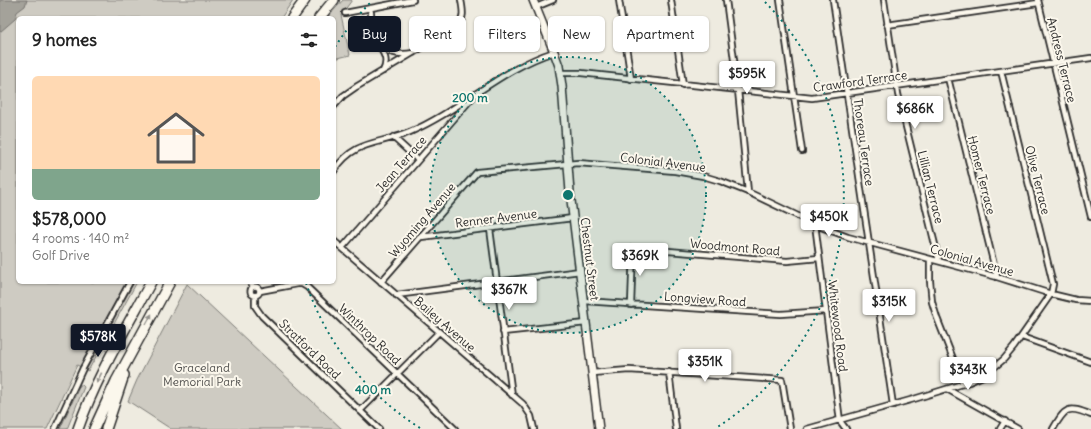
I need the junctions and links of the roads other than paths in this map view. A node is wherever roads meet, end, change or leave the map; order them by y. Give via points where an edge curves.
1 (305, 0) edge
2 (326, 0) edge
3 (334, 0) edge
4 (413, 0) edge
5 (461, 0) edge
6 (553, 0) edge
7 (619, 0) edge
8 (671, 0) edge
9 (726, 0) edge
10 (780, 0) edge
11 (833, 0) edge
12 (884, 0) edge
13 (1038, 2) edge
14 (534, 4) edge
15 (370, 8) junction
16 (345, 13) dead end
17 (293, 16) edge
18 (314, 16) edge
19 (320, 16) edge
20 (371, 16) edge
21 (463, 16) edge
22 (887, 25) junction
23 (548, 38) edge
24 (384, 52) edge
25 (390, 52) edge
26 (416, 52) joint
27 (554, 52) joint
28 (1091, 58) edge
29 (1053, 64) junction
30 (383, 71) junction
31 (1001, 71) junction
32 (560, 73) junction
33 (948, 78) junction
34 (631, 79) junction
35 (683, 85) junction
36 (896, 86) junction
37 (738, 90) junction
38 (846, 93) junction
39 (475, 94) junction
40 (794, 96) junction
41 (336, 104) edge
42 (393, 137) junction
43 (802, 151) dead end
44 (418, 160) junction
45 (568, 164) junction
46 (336, 167) edge
47 (477, 172) joint
48 (748, 192) junction
49 (1091, 217) edge
50 (573, 218) junction
51 (815, 224) junction
52 (490, 229) junction
53 (421, 237) junction
54 (868, 242) junction
55 (336, 243) edge
56 (342, 248) junction
57 (819, 258) junction
58 (930, 259) junction
59 (939, 261) junction
60 (580, 271) junction
61 (997, 277) junction
62 (381, 282) junction
63 (497, 282) junction
64 (129, 284) edge
65 (150, 284) edge
66 (169, 284) edge
67 (251, 284) edge
68 (253, 288) junction
69 (260, 291) junction
70 (1051, 294) junction
71 (254, 295) junction
72 (396, 295) junction
73 (584, 301) junction
74 (1091, 301) edge
75 (631, 304) junction
76 (826, 311) junction
77 (586, 323) junction
78 (439, 332) junction
79 (503, 332) junction
80 (1022, 337) junction
81 (138, 340) junction
82 (1091, 362) edge
83 (669, 372) junction
84 (397, 373) junction
85 (592, 373) junction
86 (964, 384) junction
87 (947, 389) junction
88 (512, 395) junction
89 (892, 405) junction
90 (360, 411) junction
91 (1091, 415) edge
92 (840, 420) junction
93 (1005, 422) junction
94 (55, 429) edge
95 (78, 429) edge
96 (94, 429) edge
97 (106, 429) edge
98 (379, 429) edge
99 (455, 429) edge
100 (534, 429) edge
101 (599, 429) edge
102 (676, 429) edge
103 (790, 429) edge
104 (807, 429) edge
105 (846, 429) edge
106 (1000, 429) edge
107 (1018, 429) edge
108 (1053, 429) edge

1 - 17 highway
2 - 18 highway
3 - 19 highway
4 - 15 street
5 - 21 street
6 - 14 street
7 - 34 street
8 - 35 street
9 - 37 street
10 - 40 street
11 - 38 street, Thoreau Terrace
12 - 22 street, Lillian Terrace
13 - 22 street
13 - 29 street, Andress Terrace
14 - 23 main road, Chestnut Street
15 - 16 street
15 - 20 street
22 - 36 street, Lillian Terrace
24 - 30 street via 386,62
25 - 26 street
26 - 30 street
27 - 32 main road, Chestnut Street
27 - 39 street via 523,65
28 - 29 street, Crawford Terrace
29 - 31 street, Crawford Terrace
29 - 49 street, Andress Terrace
30 - 41 street via 349,91
31 - 33 street, Crawford Terrace
31 - 70 street, Olive Terrace via 1053,284
32 - 34 street, Crawford Terrace
32 - 45 main road, Chestnut Street
33 - 36 street, Crawford Terrace
33 - 61 street, Homer Terrace
34 - 35 street, Crawford Terrace
35 - 37 street, Crawford Terrace
36 - 38 street, Crawford Terrace
36 - 59 street, Lillian Terrace
37 - 40 street, Crawford Terrace
37 - 48 street
38 - 40 street, Crawford Terrace via 813,98
38 - 54 street, Thoreau Terrace
39 - 42 street via 422,126
39 - 44 street, Jean Terrace
40 - 43 street
42 - 44 street
42 - 46 street via 360,147
44 - 56 street, Jean Terrace
45 - 47 street, Colonial Avenue
45 - 48 street, Colonial Avenue via 675,171 703,176
45 - 50 main road, Chestnut Street
47 - 53 street, Wyoming Avenue
48 - 51 street, Colonial Avenue
50 - 52 street, Renner Avenue
50 - 60 main road, Chestnut Street
51 - 54 street, Colonial Avenue
51 - 57 street, Whitewood Road
52 - 53 street, Renner Avenue
52 - 63 street
53 - 62 street, Wyoming Avenue
54 - 58 street, Colonial Avenue
54 - 89 street, Thoreau Terrace
55 - 56 street, Bailey Avenue
56 - 62 street, Bailey Avenue
57 - 75 street, Woodmont Road via 786,261 633,248
57 - 76 street, Whitewood Road
58 - 59 street, Colonial Avenue
58 - 86 street via 932,302
59 - 61 street, Colonial Avenue
60 - 63 street
60 - 73 main road, Chestnut Street
61 - 70 street, Colonial Avenue
62 - 72 street, Bailey Avenue
63 - 72 street
63 - 79 street
64 - 94 street via 87,360
65 -> 95 highway via 102,371
81 -> 66 highway
67 - 68 street
68 - 69 street via 258,287
68 - 71 street via 251,291
69 - 71 street
69 - 84 street, Winthrop Road via 304,285
70 - 74 street, Colonial Avenue
70 - 80 street
71 - 90 street, Stratford Road via 255,306 262,316
72 - 78 street, Bailey Avenue
73 - 75 street, Longview Road
73 - 77 main road, Chestnut Street
75 - 76 street, Longview Road via 781,314
76 - 92 street, Whitewood Road
77 - 79 street
77 - 85 main road, Chestnut Street
78 - 84 street
78 - 88 street, Bailey Avenue
79 - 88 street
80 - 82 street
80 - 86 street via 995,368
81 - 96 highway
81 - 97 highway
83 - 85 street via 629,370
83 - 102 street
83 - 103 street via 782,380
84 - 90 street
84 - 99 street, Winthrop Road
85 - 101 main road, Chestnut Street
86 - 87 street
87 - 89 street
87 - 93 street
88 - 100 street, Bailey Avenue via 530,413
89 - 92 street
90 - 98 street, Stratford Road
91 - 108 street via 1078,409 1068,410 1063,413
92 - 104 street
92 - 105 street, Whitewood Road
93 - 106 street
93 - 107 street

